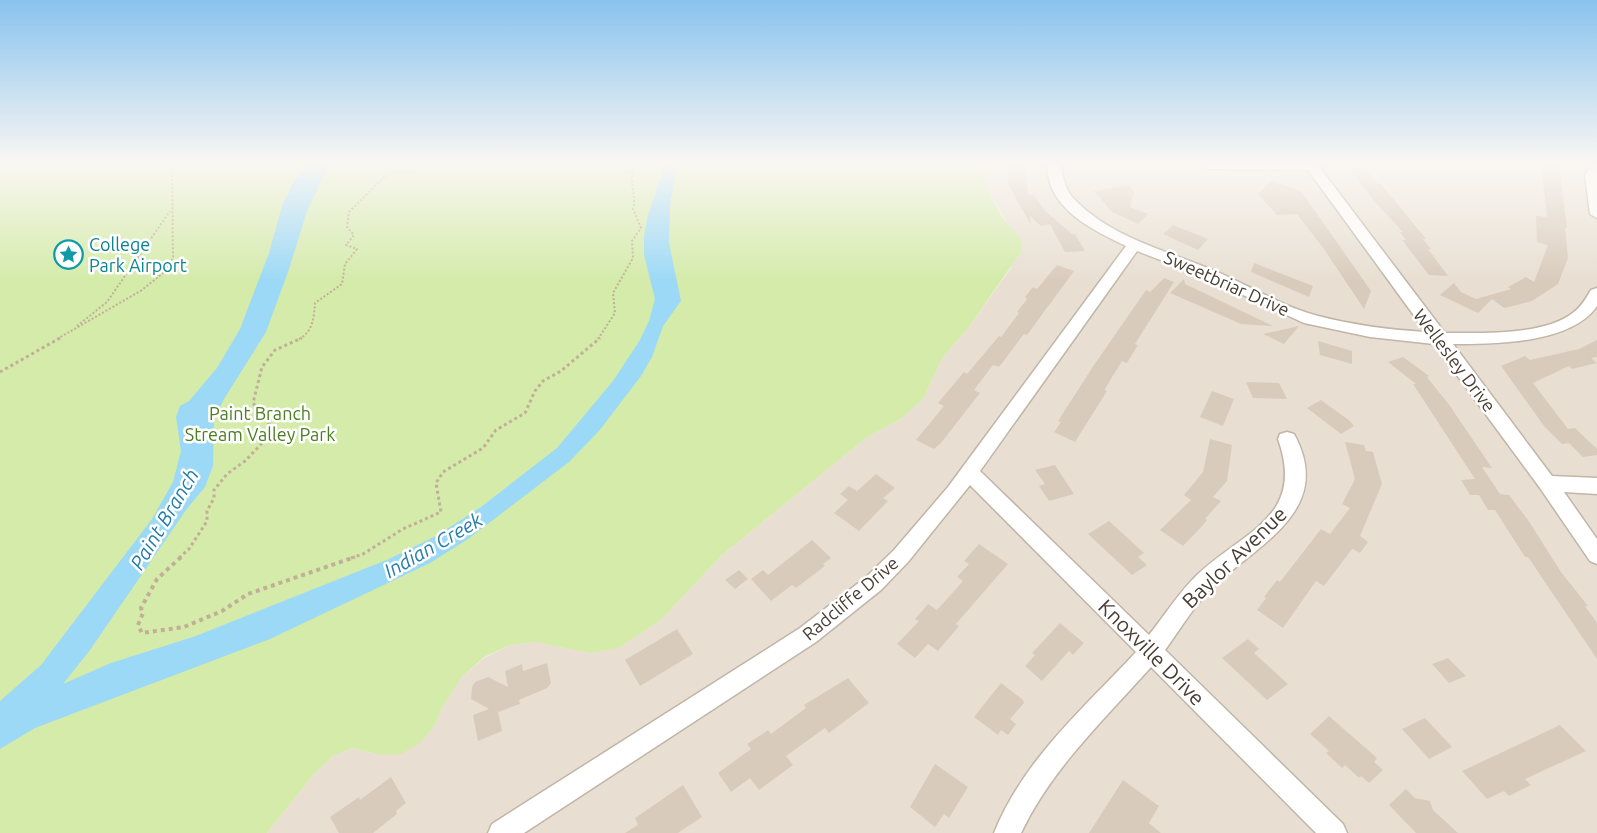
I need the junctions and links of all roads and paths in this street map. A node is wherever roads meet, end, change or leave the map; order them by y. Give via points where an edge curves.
1 (171, 203) edge
2 (359, 203) edge
3 (635, 203) edge
4 (1068, 203) edge
5 (1339, 203) edge
6 (171, 211) junction
7 (1135, 244) junction
8 (1597, 293) edge
9 (73, 329) junction
10 (1439, 339) junction
11 (0, 372) edge
12 (1287, 439) dead end
13 (969, 472) junction
14 (1547, 483) junction
15 (1597, 486) edge
16 (1597, 555) edge
17 (1151, 651) junction
18 (501, 833) edge
19 (1007, 833) edge
20 (1334, 833) edge

1 - 6 path
2 - 3 path via 350,212 347,227 354,235 346,245 357,249 345,264 342,284 315,303 314,322 303,338 275,350 262,367 253,403 270,425 267,438 214,490 207,521 189,549 157,579 141,608 138,625 142,633 184,627 249,594 363,554 403,529 441,512 436,483 443,472 483,448 496,430 525,412 543,381 561,371 603,335 615,313 613,293 633,258 632,241 640,228
4 - 7 street, Sweetbriar Drive via 1090,220
5 - 10 street, Wellesley Drive
6 - 9 path via 107,302
6 - 9 path via 173,258 163,273 142,290
7 - 10 street, Sweetbriar Drive via 1308,318 1350,329
7 - 13 street, Radcliffe Drive
8 - 10 street, Sweetbriar Drive via 1586,311 1557,327 1510,336
9 - 11 path
10 - 14 street, Wellesley Drive
12 - 17 street, Baylor Avenue via 1296,470 1289,503 1263,535 1207,579 1184,603
13 - 17 street, Knoxville Drive
13 - 18 street, Radcliffe Drive via 902,556 834,615 762,666
14 - 15 street
14 - 16 street, Wellesley Drive
17 - 19 street, Baylor Avenue via 1058,750
17 - 20 street, Knoxville Drive

